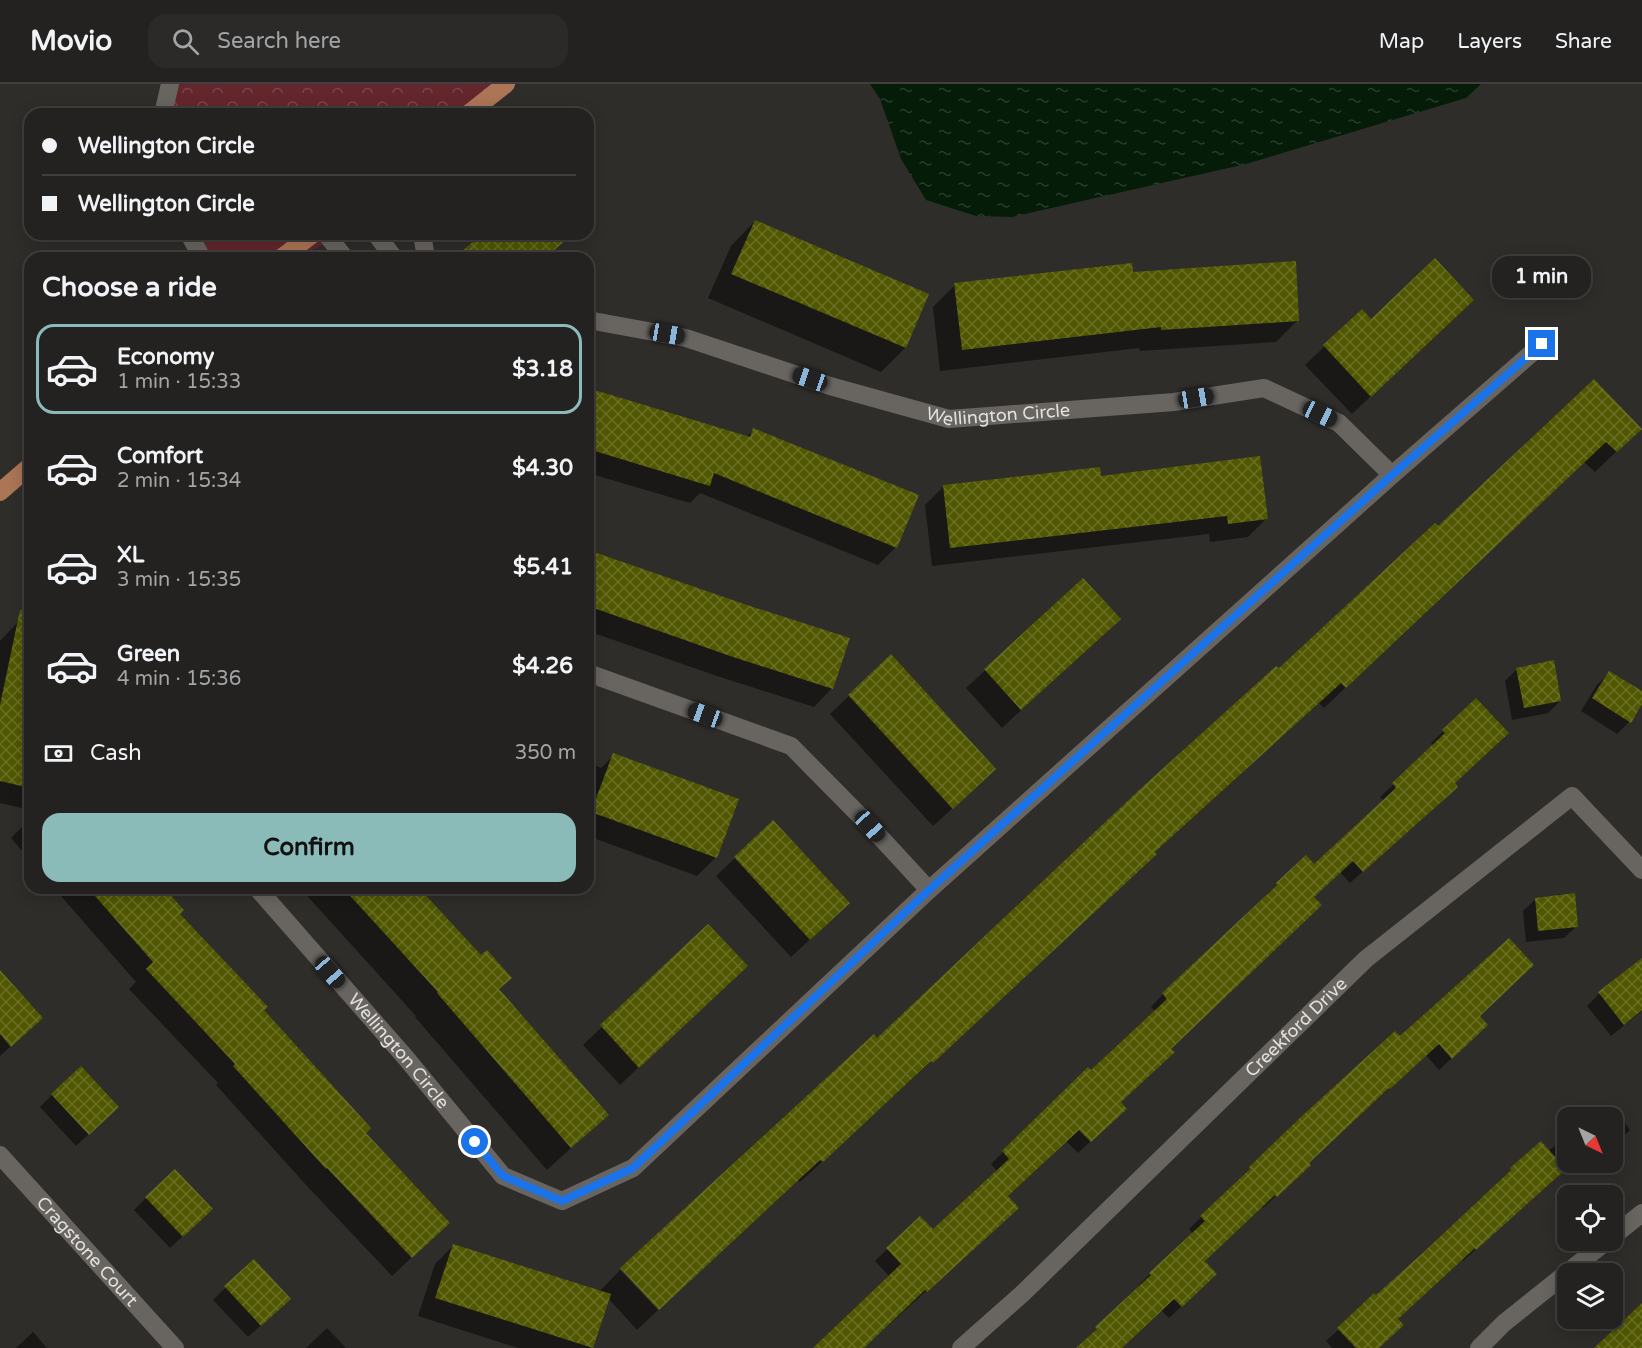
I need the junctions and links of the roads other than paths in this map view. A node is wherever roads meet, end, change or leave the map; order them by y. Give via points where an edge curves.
1 (170, 84) edge
2 (506, 84) edge
3 (164, 108) edge
4 (476, 108) edge
5 (305, 240) edge
6 (331, 240) edge
7 (289, 252) edge
8 (340, 252) edge
9 (594, 321) edge
10 (1542, 344) dead end
11 (24, 471) edge
12 (1392, 475) junction
13 (0, 492) edge
14 (594, 675) edge
15 (1642, 870) edge
16 (929, 890) junction
17 (262, 894) edge
18 (0, 1155) edge
19 (1642, 1213) edge
20 (1623, 1228) edge
21 (1594, 1251) edge
22 (175, 1348) edge
23 (961, 1348) edge
24 (1479, 1348) edge

1 - 3 street
2 - 4 main road
5 - 7 main road
6 - 8 street
9 - 12 street, Wellington Circle via 686,338 830,386 949,419 1174,402 1264,388 1339,423
10 - 12 street, Wellington Circle
11 - 13 main road
12 - 16 street, Wellington Circle
14 - 16 street via 791,746
15 - 23 street, Creekford Drive via 1572,796 1366,959 1022,1294
16 - 17 street, Wellington Circle via 633,1168 562,1201 503,1176
18 - 22 street, Cragstone Court
19 - 20 street
21 - 24 street via 1504,1323

